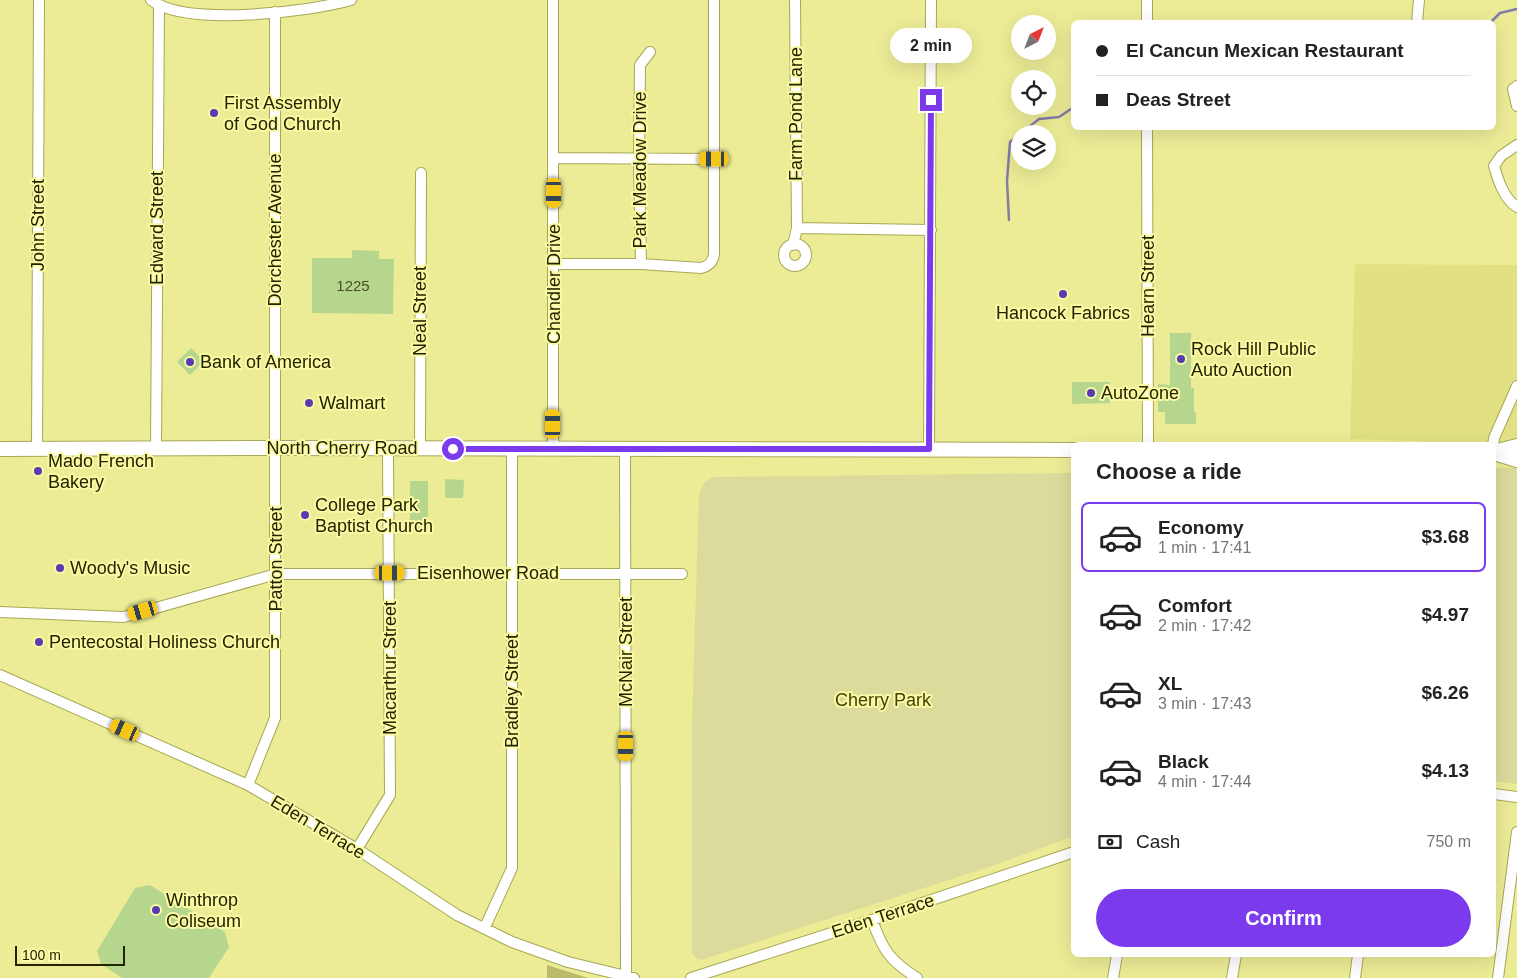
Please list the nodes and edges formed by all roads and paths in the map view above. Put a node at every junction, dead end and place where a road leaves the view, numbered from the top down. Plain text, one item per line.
1 (39, 0) edge
2 (351, 0) edge
3 (553, 0) edge
4 (714, 0) edge
5 (795, 0) edge
6 (931, 0) edge
7 (1147, 0) edge
8 (1419, 0) edge
9 (155, 3) edge
10 (275, 12) junction
11 (1147, 20) edge
12 (1417, 20) edge
13 (650, 52) dead end
14 (1517, 86) edge
15 (1517, 106) edge
16 (1148, 130) edge
17 (1517, 145) edge
18 (554, 158) junction
19 (639, 159) junction
20 (714, 159) junction
21 (421, 173) dead end
22 (1517, 207) edge
23 (797, 228) junction
24 (931, 230) junction
25 (793, 245) dead end
26 (554, 264) junction
27 (641, 264) junction
28 (1517, 386) edge
29 (1148, 442) edge
30 (1493, 442) edge
31 (1517, 446) edge
32 (276, 448) junction
33 (388, 448) junction
34 (0, 449) edge
35 (37, 449) junction
36 (156, 449) junction
37 (420, 449) junction
38 (512, 449) junction
39 (553, 449) junction
40 (625, 449) junction
41 (929, 449) junction
42 (1071, 450) edge
43 (1496, 452) edge
44 (1496, 454) edge
45 (1517, 460) edge
46 (390, 573) junction
47 (513, 573) junction
48 (276, 574) junction
49 (626, 574) junction
50 (682, 574) dead end
51 (0, 612) edge
52 (0, 675) edge
53 (248, 785) junction
54 (1496, 794) edge
55 (1517, 798) edge
56 (1517, 832) edge
57 (357, 848) junction
58 (1071, 853) edge
59 (872, 920) junction
60 (485, 927) junction
61 (1117, 957) edge
62 (1236, 957) edge
63 (1358, 957) edge
64 (719, 974) edge
65 (630, 977) edge
66 (691, 978) edge
67 (916, 978) edge
68 (1113, 978) edge
69 (1232, 978) edge
70 (1355, 978) edge
71 (1498, 978) edge

1 - 35 street, John Street
2 - 10 street
3 - 18 street, Chandler Drive
4 - 20 street
5 - 23 street, Farm Pond Lane
6 - 24 street
7 - 11 street
8 - 12 street
9 - 10 street
9 - 36 street, Edward Street
10 - 32 street, Dorchester Avenue
13 - 19 street, Park Meadow Drive
14 - 15 street
16 - 29 street, Hearn Street
17 - 22 street
18 - 19 street
18 - 26 street, Chandler Drive
19 - 20 street
19 - 27 street, Park Meadow Drive
20 - 27 street
21 - 37 street, Neal Street
23 - 24 street
23 - 25 street, Farm Pond Lane
24 - 41 street
26 - 27 street, Park Meadow Drive
26 - 39 street, Chandler Drive
28 - 30 street
31 - 43 main road
32 - 33 main road, North Cherry Road
32 - 36 main road, North Cherry Road
32 - 48 street, Patton Street
33 - 37 main road, North Cherry Road
33 - 46 street, Macarthur Street
34 - 35 main road, North Cherry Road
35 - 36 main road, North Cherry Road
37 - 38 main road, North Cherry Road
38 - 39 main road, North Cherry Road
38 - 47 street, Bradley Street
39 - 40 main road, North Cherry Road
40 - 41 main road, North Cherry Road
40 - 49 street, McNair Street
41 - 42 main road, North Cherry Road
44 - 45 main road
46 - 47 street, Eisenhower Road
46 - 48 street, Eisenhower Road
46 - 57 street, Macarthur Street
47 - 49 street, Eisenhower Road
47 - 60 street, Bradley Street
48 - 51 street, Eisenhower Road
48 - 53 street, Patton Street
49 - 50 street, Eisenhower Road
49 - 65 street, McNair Street
52 - 53 street, Eden Terrace
53 - 57 street, Eden Terrace
54 - 55 street
56 - 71 street
57 - 60 street, Eden Terrace
58 - 59 street, Eden Terrace
59 - 64 street, Eden Terrace
59 - 67 street
60 - 65 street, Eden Terrace
61 - 68 street
62 - 69 street
63 - 70 street
64 - 66 street, Eden Terrace

